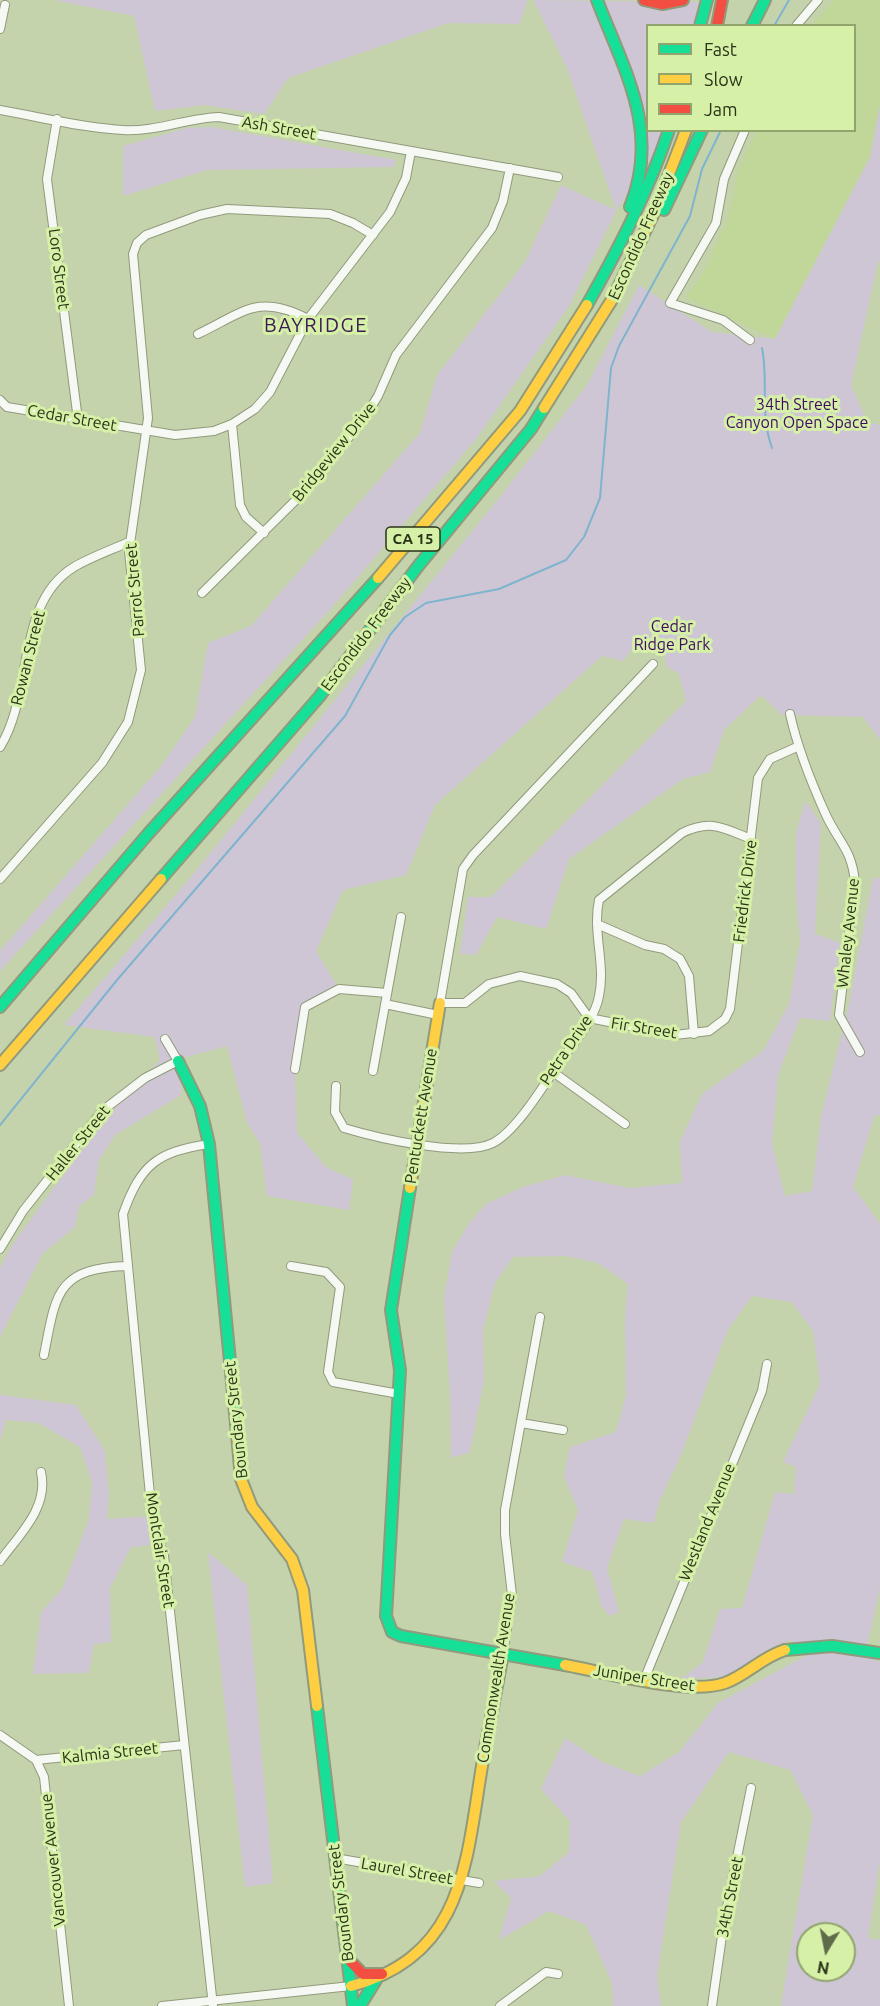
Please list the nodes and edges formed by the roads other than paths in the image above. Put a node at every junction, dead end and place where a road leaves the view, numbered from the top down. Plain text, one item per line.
1 (597, 0) edge
2 (644, 0) edge
3 (683, 0) edge
4 (707, 0) edge
5 (722, 0) edge
6 (765, 0) edge
7 (818, 0) edge
8 (5, 5) dead end
9 (701, 24) edge
10 (717, 24) edge
11 (753, 24) edge
12 (798, 24) edge
13 (0, 29) edge
14 (0, 110) edge
15 (57, 119) junction
16 (668, 132) edge
17 (685, 132) edge
18 (701, 132) edge
19 (744, 132) edge
20 (411, 150) junction
21 (510, 168) junction
22 (558, 177) dead end
23 (373, 235) junction
24 (596, 293) junction
25 (613, 298) junction
26 (308, 319) junction
27 (198, 334) dead end
28 (750, 340) dead end
29 (0, 400) edge
30 (78, 420) junction
31 (232, 424) junction
32 (147, 431) junction
33 (264, 533) junction
34 (129, 542) junction
35 (202, 592) dead end
36 (653, 664) dead end
37 (790, 714) dead end
38 (0, 747) edge
39 (797, 747) junction
40 (751, 839) junction
41 (0, 879) edge
42 (401, 917) dead end
43 (597, 924) junction
44 (387, 993) junction
45 (440, 1003) junction
46 (385, 1004) junction
47 (0, 1007) edge
48 (438, 1015) junction
49 (589, 1018) junction
50 (694, 1034) junction
51 (165, 1039) dead end
52 (860, 1052) dead end
53 (178, 1061) junction
54 (0, 1065) edge
55 (295, 1070) dead end
56 (373, 1071) dead end
57 (553, 1072) junction
58 (336, 1086) dead end
59 (625, 1124) dead end
60 (417, 1143) junction
61 (208, 1144) junction
62 (0, 1249) edge
63 (128, 1266) junction
64 (291, 1266) dead end
65 (540, 1317) dead end
66 (44, 1355) dead end
67 (767, 1364) dead end
68 (399, 1394) junction
69 (522, 1423) junction
70 (563, 1430) dead end
71 (41, 1472) dead end
72 (0, 1561) edge
73 (401, 1636) joint
74 (880, 1653) edge
75 (503, 1654) junction
76 (644, 1680) junction
77 (0, 1735) edge
78 (184, 1745) junction
79 (36, 1760) junction
80 (752, 1788) dead end
81 (335, 1858) junction
82 (460, 1880) junction
83 (479, 1883) dead end
84 (347, 1958) junction
85 (388, 1972) junction
86 (558, 1974) dead end
87 (376, 1980) junction
88 (351, 1986) junction
89 (213, 2003) edge
90 (69, 2006) edge
91 (162, 2006) edge
92 (353, 2006) edge
93 (360, 2006) edge
94 (500, 2006) edge
95 (712, 2006) edge

1 - 24 main road
2 - 3 main road
4 - 9 main road
5 - 10 main road
6 - 11 main road
7 - 12 street
8 - 13 street
14 - 15 street, Ash Street
15 - 20 street, Ash Street
15 - 30 street, Loro Street
16 - 24 main road, Escondido Freeway / CA 15
17 - 25 main road, Escondido Freeway / CA 15
18 - 25 main road
19 - 28 street
20 - 21 street, Ash Street
20 - 23 street, Cedar Street
21 - 22 street, Ash Street
21 - 33 street, Bridgeview Drive
23 - 26 street, Cedar Street
23 - 32 street, Parrot Street
24 - 47 main road, Escondido Freeway / CA 15
25 - 54 main road, Escondido Freeway / CA 15
26 - 27 street
26 - 31 street, Cedar Street
29 - 30 street, Cedar Street
30 - 32 street, Cedar Street
31 - 32 street, Cedar Street
31 - 33 street
32 - 34 street, Parrot Street
33 - 35 street, Bridgeview Drive
34 - 38 street, Rowan Street
34 - 41 street, Parrot Street
36 - 45 street, Pentuckett Avenue
37 - 39 street, Whaley Avenue
39 - 40 street, Friedrick Drive
39 - 52 street, Whaley Avenue
40 - 43 street, Petra Drive
40 - 50 street, Friedrick Drive
42 - 44 street
43 - 49 street, Petra Drive
43 - 50 street
44 - 46 street
44 - 55 street
45 - 48 main road, Pentuckett Avenue
45 - 49 street, Fir Street
46 - 48 street
46 - 56 street
48 - 60 main road, Pentuckett Avenue
49 - 50 street, Fir Street
49 - 57 street, Petra Drive
51 - 53 street, Boundary Street
53 - 61 main road, Boundary Street
53 - 62 street, Haller Street
57 - 59 street
57 - 60 street, Petra Drive
58 - 60 street, Petra Drive
60 - 68 main road, Pentuckett Avenue
61 - 63 street, Montclair Street
61 - 81 main road, Boundary Street
63 - 66 street
63 - 78 street, Montclair Street
64 - 68 street
65 - 69 street, Commonwealth Avenue
67 - 76 street, Westland Avenue
68 - 73 main road, Pentuckett Avenue
69 - 70 street
69 - 75 street, Commonwealth Avenue
71 - 72 street
73 - 75 main road, Juniper Street
74 - 76 main road, Juniper Street
75 - 76 main road, Juniper Street
75 - 82 main road, Commonwealth Avenue
77 - 79 street
78 - 79 street, Kalmia Street
78 - 89 street, Montclair Street
79 - 90 street, Vancouver Avenue
80 - 95 street, 34th Street
81 - 82 street, Laurel Street
81 - 84 main road, Boundary Street
82 - 83 street, Laurel Street
82 - 85 main road, Commonwealth Avenue
84 - 85 main road
84 - 88 main road, Boundary Street
85 - 87 main road, Commonwealth Avenue
86 - 94 street
87 - 88 main road, Commonwealth Avenue
87 - 93 main road
88 - 89 street
88 - 92 main road, Boundary Street
89 - 91 street

